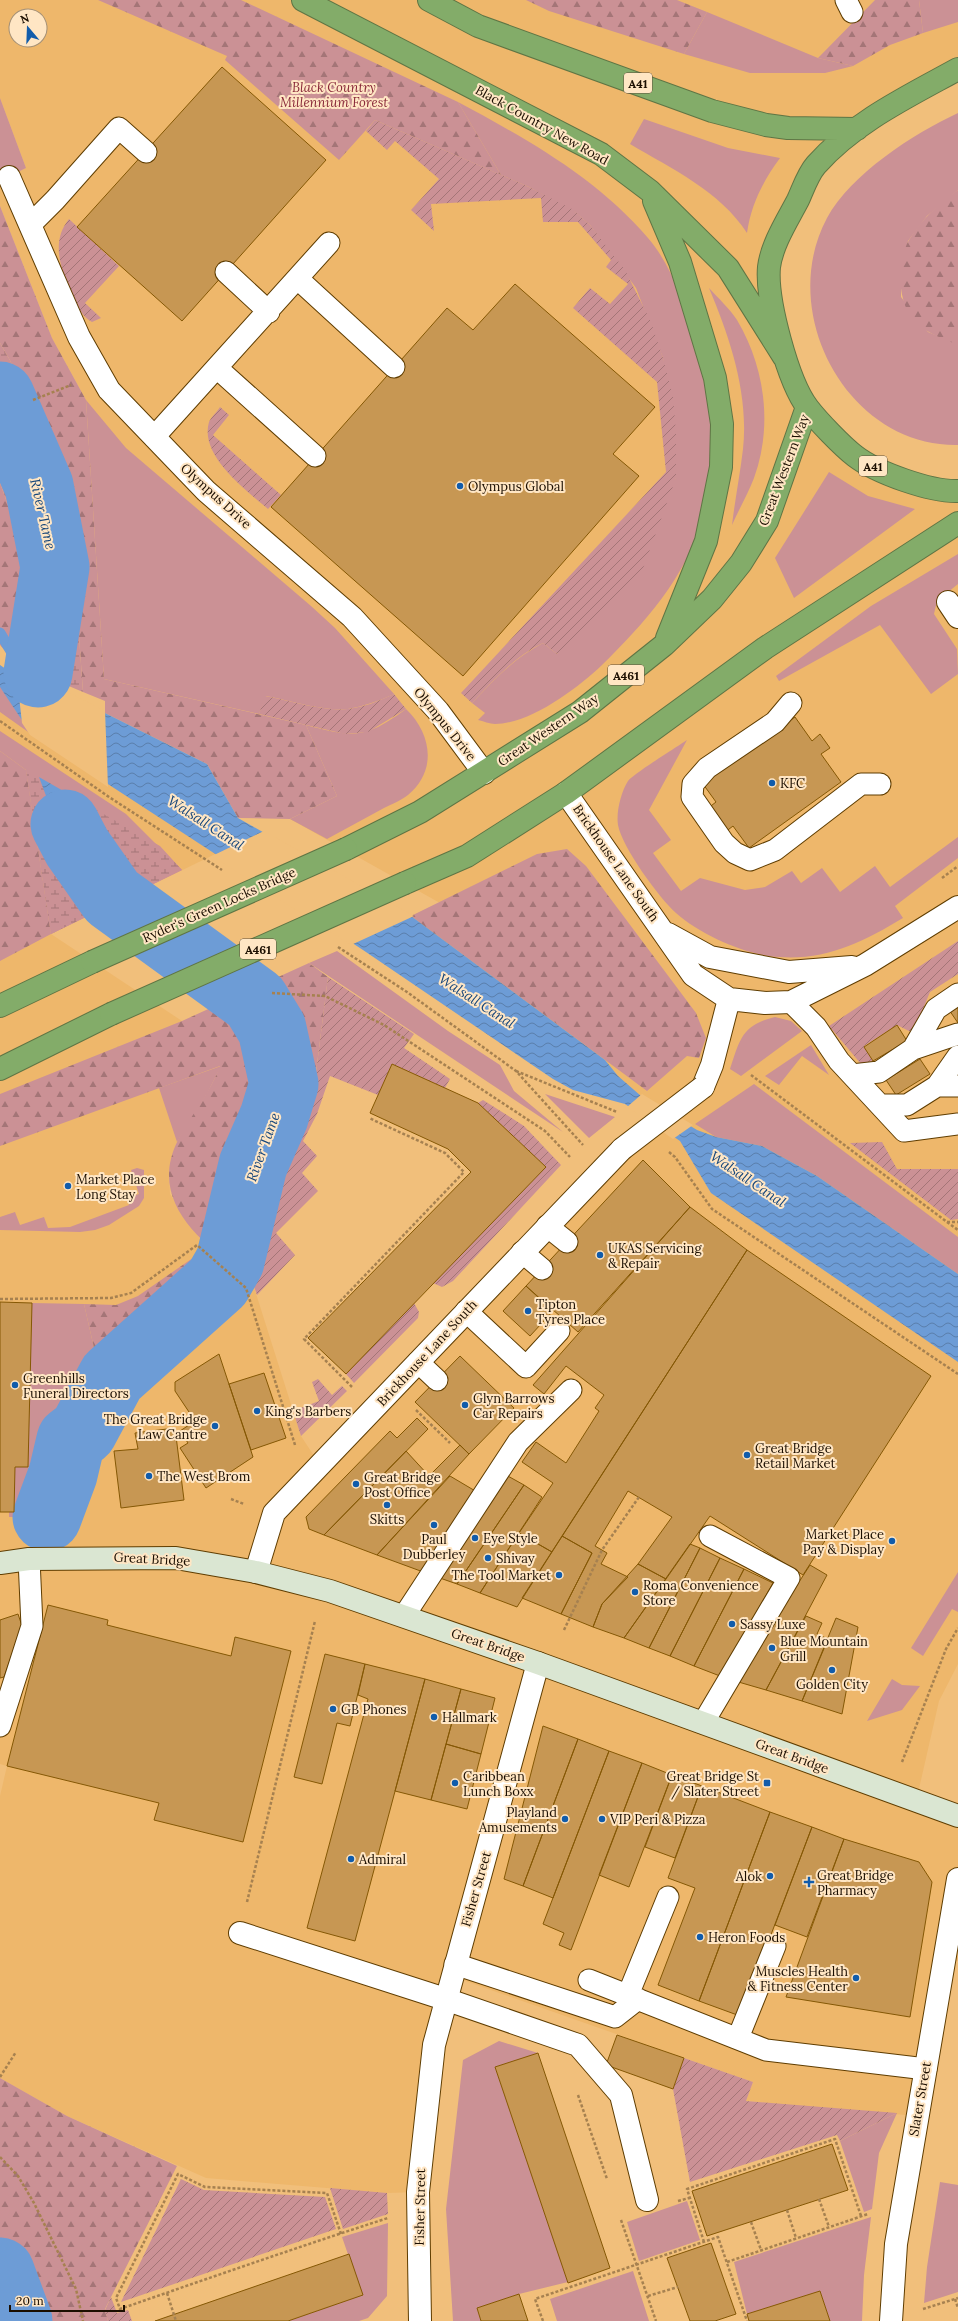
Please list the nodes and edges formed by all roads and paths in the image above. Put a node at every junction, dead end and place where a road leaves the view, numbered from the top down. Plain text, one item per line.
1 (303, 0) edge
2 (429, 0) edge
3 (958, 69) edge
4 (857, 129) junction
5 (146, 152) dead end
6 (10, 177) dead end
7 (650, 191) junction
8 (30, 225) junction
9 (329, 243) dead end
10 (226, 272) dead end
11 (298, 279) junction
12 (269, 312) junction
13 (784, 357) junction
14 (394, 367) dead end
15 (217, 368) junction
16 (75, 383) dead end
17 (33, 400) dead end
18 (807, 407) junction
19 (154, 437) junction
20 (315, 456) dead end
21 (958, 491) edge
22 (958, 523) edge
23 (664, 645) junction
24 (791, 703) dead end
25 (0, 721) edge
26 (484, 773) junction
27 (880, 784) dead end
28 (566, 793) junction
29 (108, 797) dead end
30 (346, 849) joint
31 (958, 907) edge
32 (665, 932) junction
33 (865, 965) junction
34 (272, 993) dead end
35 (958, 994) edge
36 (729, 1000) junction
37 (791, 1002) junction
38 (0, 1006) edge
39 (958, 1034) edge
40 (913, 1049) junction
41 (958, 1056) edge
42 (0, 1069) edge
43 (752, 1075) dead end
44 (852, 1075) junction
45 (958, 1079) edge
46 (937, 1086) junction
47 (958, 1086) edge
48 (880, 1105) junction
49 (621, 1114) dead end
50 (369, 1118) dead end
51 (958, 1124) edge
52 (663, 1147) dead end
53 (595, 1175) junction
54 (947, 1222) junction
55 (958, 1222) edge
56 (547, 1226) junction
57 (958, 1230) edge
58 (567, 1242) dead end
59 (522, 1252) junction
60 (542, 1269) dead end
61 (0, 1299) edge
62 (466, 1311) junction
63 (559, 1331) dead end
64 (418, 1362) junction
65 (958, 1374) edge
66 (436, 1380) dead end
67 (571, 1390) dead end
68 (357, 1391) dead end
69 (412, 1406) dead end
70 (450, 1443) dead end
71 (296, 1449) dead end
72 (639, 1498) dead end
73 (710, 1536) dead end
74 (29, 1559) junction
75 (0, 1563) edge
76 (256, 1572) junction
77 (404, 1616) junction
78 (316, 1621) dead end
79 (958, 1628) edge
80 (564, 1630) dead end
81 (538, 1663) junction
82 (703, 1723) junction
83 (0, 1726) edge
84 (891, 1793) junction
85 (958, 1816) edge
86 (958, 1879) edge
87 (668, 1897) dead end
88 (240, 1932) joint
89 (775, 1946) dead end
90 (952, 1953) edge
91 (455, 1964) junction
92 (589, 1980) dead end
93 (633, 1997) junction
94 (445, 1999) junction
95 (738, 2038) junction
96 (16, 2052) dead end
97 (926, 2069) junction
98 (0, 2077) edge
99 (577, 2092) dead end
100 (0, 2157) edge
101 (608, 2183) dead end
102 (819, 2199) dead end
103 (647, 2200) dead end
104 (787, 2210) dead end
105 (619, 2213) dead end
106 (872, 2213) dead end
107 (861, 2216) junction
108 (394, 2217) dead end
109 (751, 2222) dead end
110 (829, 2227) junction
111 (341, 2234) junction
112 (796, 2238) junction
113 (704, 2242) junction
114 (761, 2250) junction
115 (726, 2262) junction
116 (637, 2264) junction
117 (678, 2287) dead end
118 (167, 2293) junction
119 (648, 2296) junction
120 (956, 2298) edge
121 (958, 2308) edge
122 (917, 2311) dead end
123 (83, 2321) edge
124 (176, 2321) edge
125 (420, 2321) edge
126 (543, 2321) edge
127 (656, 2321) edge
128 (746, 2321) edge
129 (892, 2321) edge

1 - 7 highway, Black Country New Road / A41
2 - 4 highway, A41
3 - 4 highway, A41
4 - 13 highway, A41
5 - 8 lane
6 - 8 street, Olympus Drive
7 - 13 highway, Black Country New Road / A41
7 - 23 highway
8 - 19 street, Olympus Drive
9 - 11 lane
10 - 12 lane
11 - 12 lane
11 - 14 lane
12 - 15 lane
13 - 18 highway, A41
15 - 19 lane
15 - 20 lane
16 - 17 path
18 - 21 highway, A41
18 - 23 highway, Great Western Way / A461
19 - 26 street, Olympus Drive
22 - 28 highway, A461
23 - 26 highway, Great Western Way / A461
24 - 27 lane
25 - 29 path
26 - 30 highway, Great Western Way / A461
28 - 32 street, Brickhouse Lane South
28 - 42 highway, A461, bridge
30 - 38 highway, Ryder's Green Locks Bridge / A461, bridge
31 - 33 street, Brickhouse Lane South
32 - 33 street, Brickhouse Lane South
32 - 36 street, Brickhouse Lane South
33 - 37 street, Brickhouse Lane South
34 - 53 path
35 - 40 lane
36 - 37 street, Brickhouse Lane South
36 - 53 street, Brickhouse Lane South, bridge
37 - 44 lane
39 - 40 lane
40 - 44 lane
41 - 46 lane
43 - 54 path
44 - 48 lane
45 - 46 lane
46 - 47 lane
46 - 48 lane
48 - 51 lane
49 - 53 path
50 - 68 path
52 - 65 path
53 - 56 street, Brickhouse Lane South
54 - 55 path
54 - 57 path
56 - 58 lane
56 - 59 street, Brickhouse Lane South
59 - 60 lane
59 - 62 street, Brickhouse Lane South
61 - 71 path
62 - 63 lane
62 - 64 street, Brickhouse Lane South
64 - 66 lane
64 - 76 street, Brickhouse Lane South
67 - 77 lane
69 - 70 path
72 - 80 path
73 - 82 lane
74 - 75 main road, Great Bridge
74 - 76 main road, Great Bridge
74 - 83 lane
76 - 77 main road, Great Bridge
77 - 81 main road, Great Bridge
78 - 88 path
79 - 84 path
81 - 82 main road, Great Bridge
81 - 91 street, Fisher Street
82 - 84 main road, Great Bridge
84 - 85 main road, Great Bridge
86 - 90 street, Slater Street
87 - 93 lane
88 - 94 street
89 - 95 lane
90 - 97 street, Slater Street
91 - 93 lane
91 - 94 street, Fisher Street
92 - 93 lane
93 - 95 lane
94 - 103 street
94 - 125 street, Fisher Street
95 - 97 lane
96 - 98 path
97 - 129 street, Slater Street
99 - 101 path
100 - 123 path
102 - 110 path
104 - 112 path
105 - 116 path
106 - 107 path
107 - 110 path
107 - 113 path
108 - 111 path
109 - 114 path
110 - 112 path
111 - 118 path
111 - 118 path
112 - 114 path
113 - 115 path
113 - 116 path
114 - 115 path
115 - 128 path
116 - 119 path
116 - 126 path
117 - 119 path
118 - 124 path
119 - 127 path
120 - 121 path
120 - 122 path

